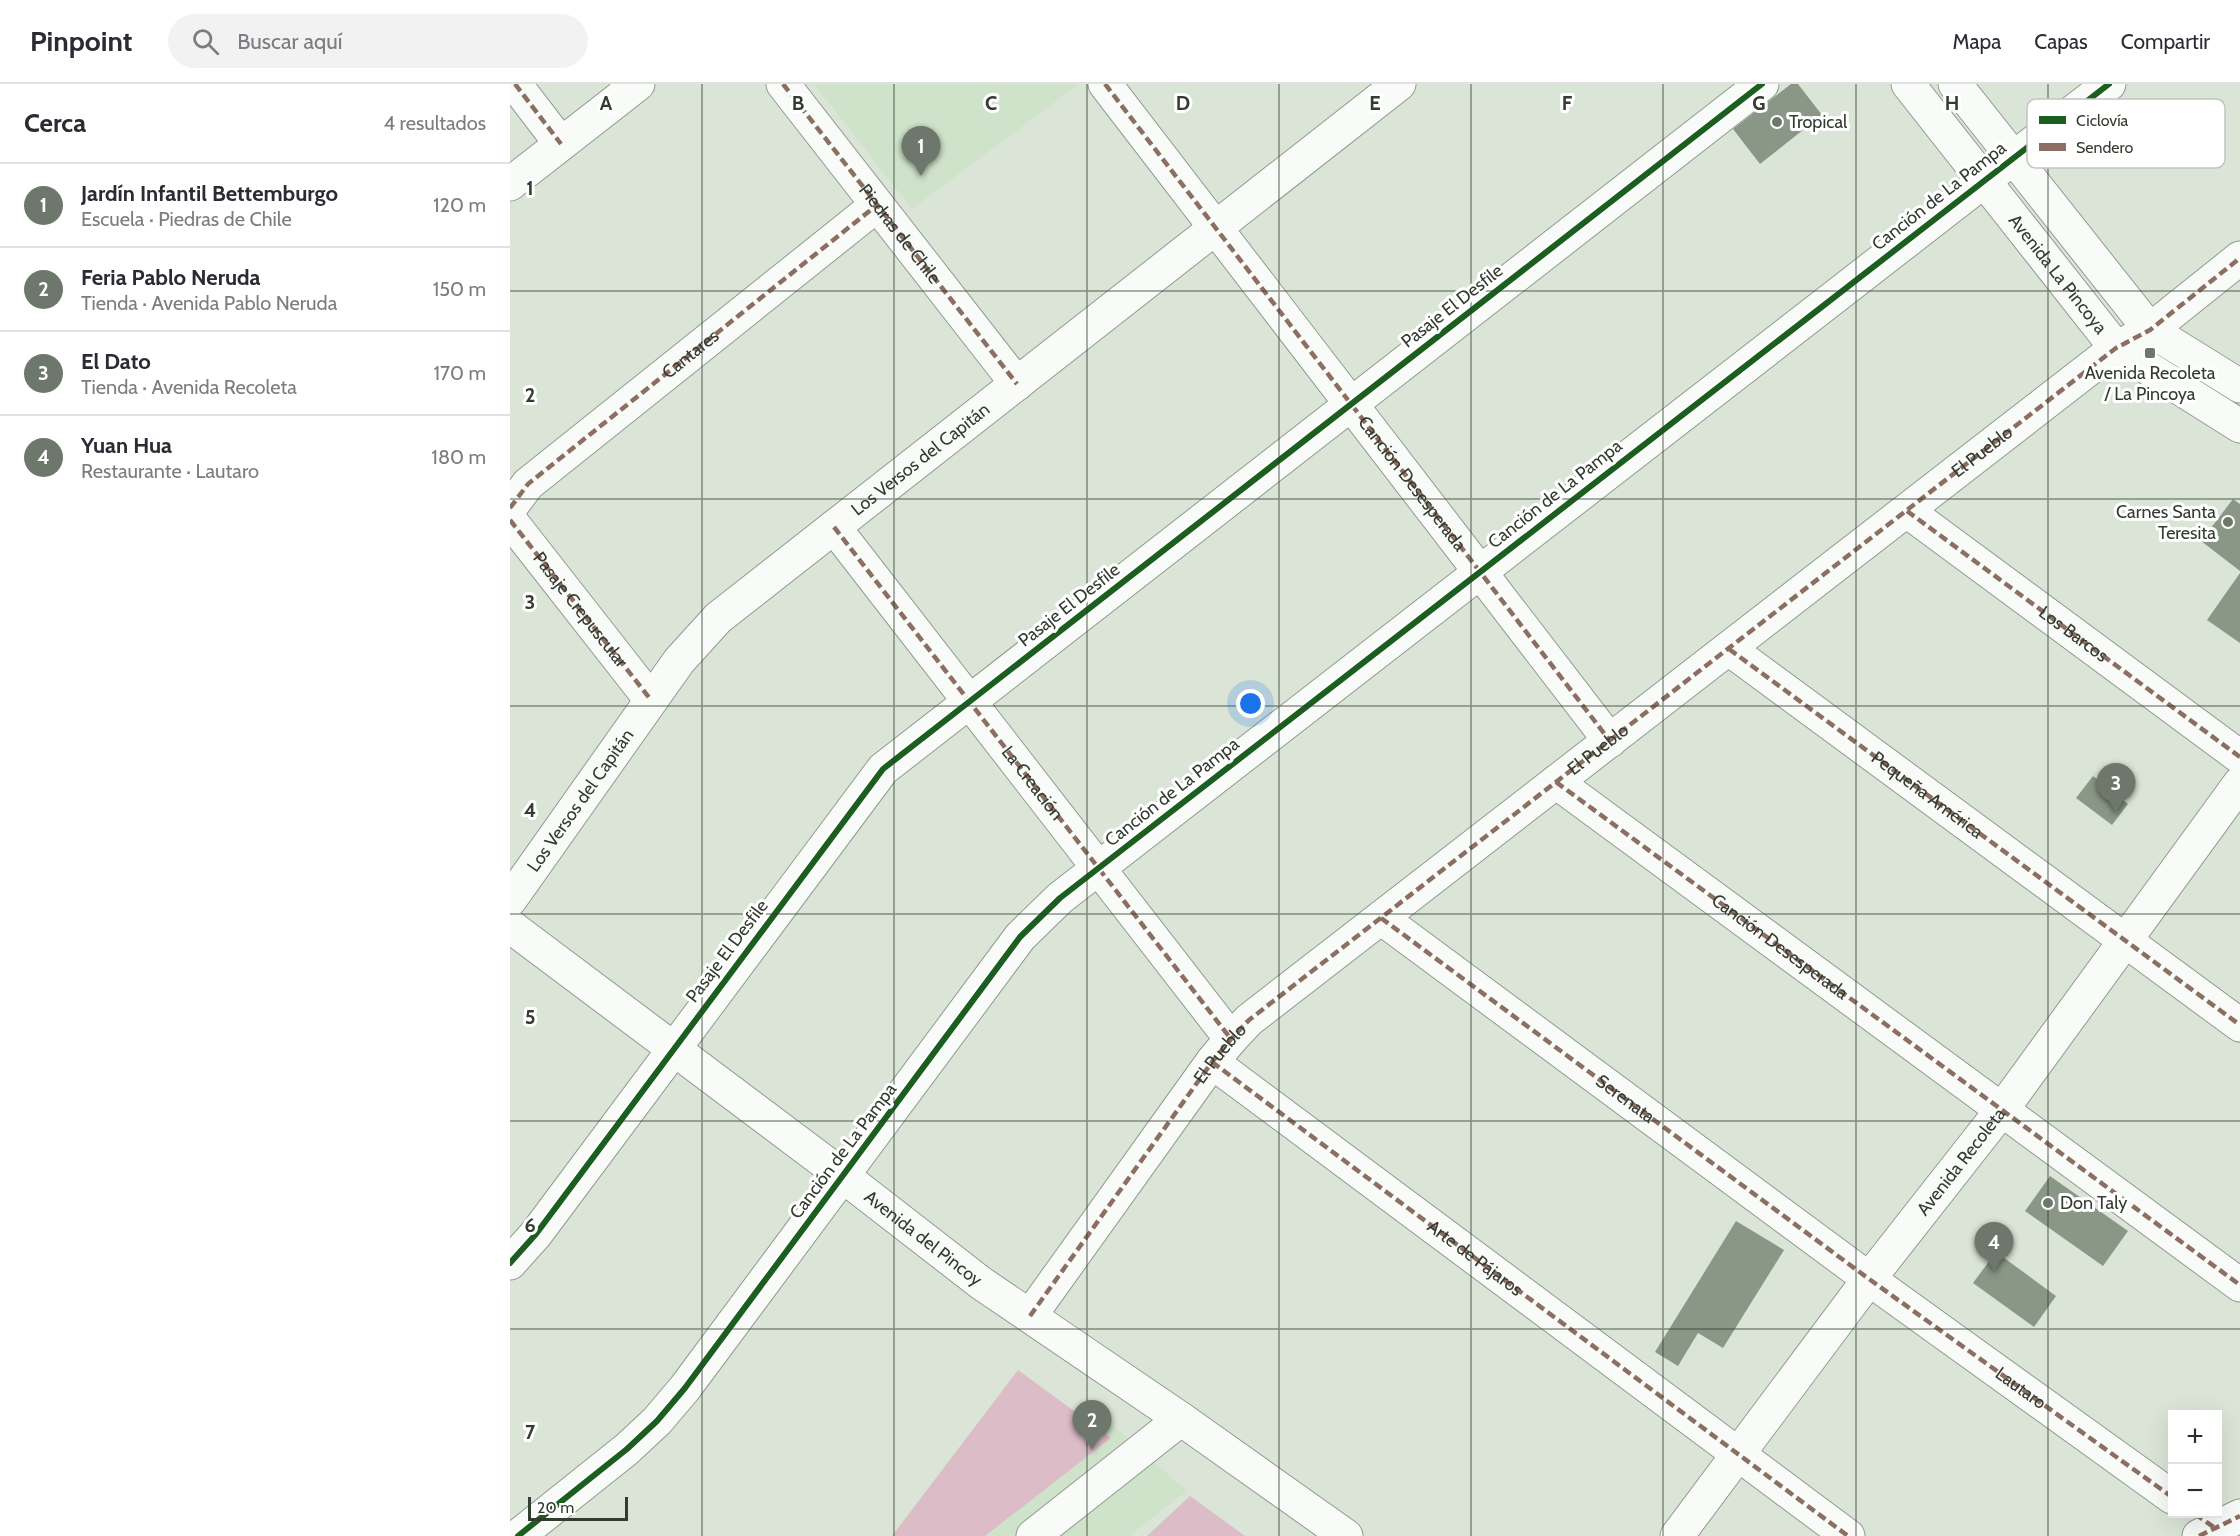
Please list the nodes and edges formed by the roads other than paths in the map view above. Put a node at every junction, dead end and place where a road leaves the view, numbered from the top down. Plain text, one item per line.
1 (515, 84) edge
2 (638, 84) edge
3 (783, 84) edge
4 (1105, 84) edge
5 (1399, 84) edge
6 (1762, 84) edge
7 (1908, 84) edge
8 (1955, 84) edge
9 (2109, 84) edge
10 (2090, 99) edge
11 (561, 144) junction
12 (2027, 147) edge
13 (2013, 158) junction
14 (1984, 180) junction
15 (510, 183) edge
16 (877, 205) junction
17 (1216, 228) junction
18 (2240, 258) edge
19 (2150, 330) junction
20 (2116, 348) junction
21 (1017, 384) junction
22 (2240, 386) edge
23 (1351, 404) junction
24 (2240, 426) edge
25 (510, 508) edge
26 (1907, 511) junction
27 (510, 520) edge
28 (834, 527) junction
29 (1480, 571) junction
30 (1729, 649) junction
31 (651, 700) junction
32 (969, 702) junction
33 (1610, 741) junction
34 (2240, 757) edge
35 (1556, 783) junction
36 (2240, 783) edge
37 (1098, 868) junction
38 (510, 900) edge
39 (1381, 918) junction
40 (510, 926) edge
41 (2126, 940) junction
42 (2240, 1025) edge
43 (673, 1049) junction
44 (1222, 1050) junction
45 (2001, 1111) junction
46 (843, 1176) junction
47 (510, 1263) edge
48 (1869, 1279) junction
49 (2238, 1281) edge
50 (1030, 1316) junction
51 (1181, 1419) junction
52 (1740, 1453) junction
53 (2168, 1494) edge
54 (518, 1536) edge
55 (1033, 1536) edge
56 (1346, 1536) edge
57 (1677, 1536) edge
58 (1848, 1536) edge

1 - 11 street
2 - 11 street
3 - 16 street, Piedras de Chile
4 - 17 street, Canción Desesperada
5 - 17 street, Los Versos del Capitán
6 - 23 street, Pasaje El Desfile
7 - 14 street, Avenida La Pincoya
8 - 13 street, Avenida La Pincoya
9 - 10 street, Canción de La Pampa
11 - 15 street
12 - 13 street, Canción de La Pampa
13 - 14 street, Canción de La Pampa
13 - 19 street, Avenida La Pincoya
14 - 20 street, Avenida La Pincoya
14 - 29 street, Canción de La Pampa
16 - 21 street, Piedras de Chile
16 - 25 street, Cantares
17 - 21 street, Los Versos del Capitán
17 - 23 street, Canción Desesperada
18 - 19 street, El Pueblo
19 - 20 street, El Pueblo
19 - 22 street, Avenida La Pincoya
20 - 24 street, Avenida La Pincoya
20 - 26 street, El Pueblo
21 - 28 street, Los Versos del Capitán
23 - 29 street, Canción Desesperada
23 - 32 street, Pasaje El Desfile
26 - 30 street, El Pueblo
26 - 34 street, Los Barcos
27 - 31 street, Pasaje Crepuscular
28 - 31 street, Los Versos del Capitán
28 - 32 street, La Creación
29 - 33 street, Canción Desesperada
29 - 37 street, Canción de La Pampa
30 - 33 street, El Pueblo
30 - 41 street, Pequeña América
31 - 38 street, Los Versos del Capitán
32 - 37 street, La Creación
32 - 43 street, Pasaje El Desfile
33 - 35 street, El Pueblo
35 - 39 street, El Pueblo
35 - 45 street, Canción Desesperada
36 - 41 street, Avenida Recoleta
37 - 44 street, La Creación
37 - 46 street, Canción de La Pampa
39 - 44 street, El Pueblo
39 - 48 street, Serenata
40 - 43 street, Avenida del Pincoy
41 - 42 street, Pequeña América
41 - 45 street, Avenida Recoleta
43 - 46 street, Avenida del Pincoy
43 - 47 street, Pasaje El Desfile
44 - 50 street, El Pueblo
44 - 52 street, Arte de Pájaros
45 - 48 street, Avenida Recoleta
45 - 49 street, Canción Desesperada
46 - 50 street, Avenida del Pincoy
46 - 54 street, Canción de La Pampa
48 - 52 street, Avenida Recoleta
48 - 53 street, Lautaro
50 - 51 street, Avenida del Pincoy
51 - 55 street
51 - 56 street, Avenida del Pincoy
52 - 57 street, Avenida Recoleta
52 - 58 street, Arte de Pájaros

